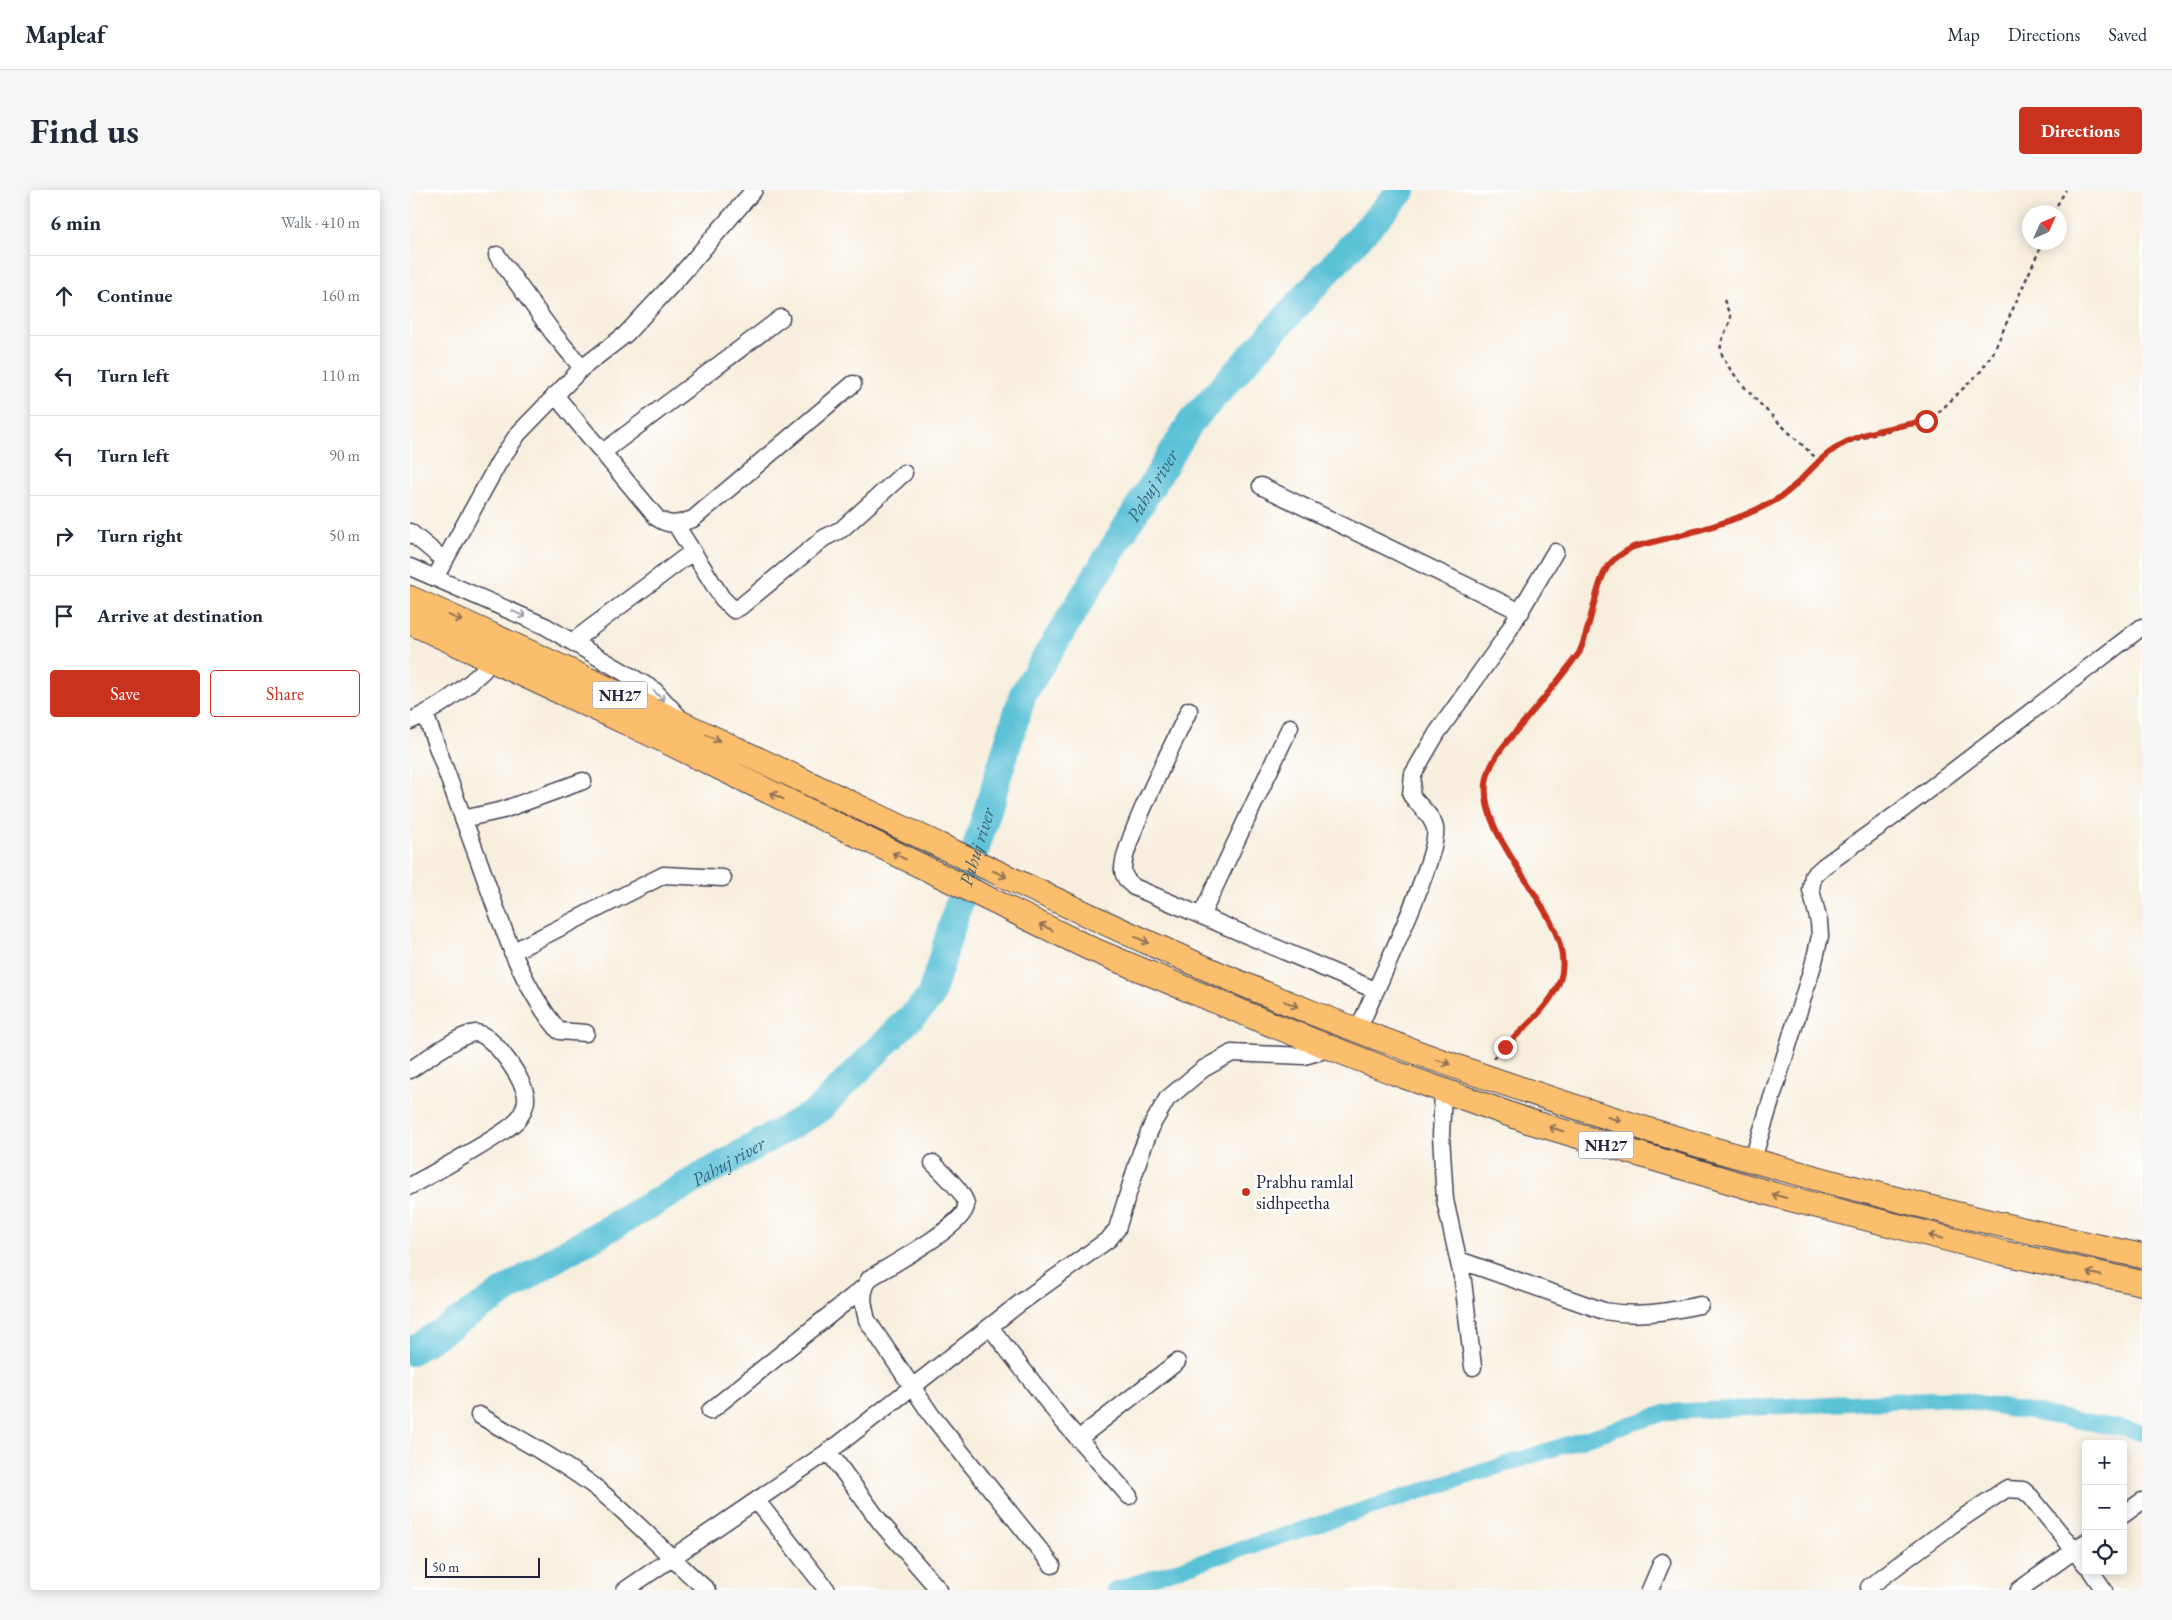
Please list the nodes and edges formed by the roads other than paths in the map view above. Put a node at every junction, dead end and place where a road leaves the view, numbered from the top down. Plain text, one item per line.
1 (754, 190) edge
2 (497, 255) dead end
3 (781, 318) dead end
4 (582, 368) junction
5 (852, 384) dead end
6 (555, 395) junction
7 (603, 452) junction
8 (904, 473) dead end
9 (1261, 486) dead end
10 (676, 525) junction
11 (410, 532) edge
12 (692, 552) junction
13 (1555, 552) dead end
14 (444, 561) junction
15 (410, 567) edge
16 (435, 578) junction
17 (410, 598) edge
18 (1521, 612) junction
19 (410, 622) edge
20 (2142, 627) edge
21 (410, 635) edge
22 (572, 642) junction
23 (484, 670) junction
24 (621, 708) junction
25 (1190, 710) dead end
26 (417, 718) edge
27 (688, 726) junction
28 (1290, 727) dead end
29 (655, 736) junction
30 (583, 781) dead end
31 (463, 819) junction
32 (723, 878) dead end
33 (1201, 916) junction
34 (512, 952) junction
35 (1375, 990) junction
36 (1358, 1030) junction
37 (586, 1033) dead end
38 (1332, 1048) junction
39 (410, 1070) edge
40 (1444, 1091) junction
41 (933, 1162) dead end
42 (1752, 1162) junction
43 (410, 1186) edge
44 (2142, 1256) edge
45 (1459, 1260) junction
46 (2142, 1283) edge
47 (863, 1288) junction
48 (1700, 1305) dead end
49 (990, 1327) junction
50 (1177, 1362) dead end
51 (1473, 1367) dead end
52 (912, 1388) junction
53 (710, 1411) dead end
54 (479, 1415) dead end
55 (1078, 1439) junction
56 (828, 1451) junction
57 (1129, 1496) dead end
58 (757, 1501) junction
59 (2142, 1501) edge
60 (2127, 1511) edge
61 (2080, 1546) edge
62 (671, 1559) junction
63 (1662, 1562) dead end
64 (1052, 1565) dead end
65 (2093, 1575) edge
66 (1869, 1587) dead end
67 (625, 1590) edge
68 (708, 1590) edge
69 (827, 1590) edge
70 (938, 1590) edge
71 (1650, 1590) edge
72 (2019, 1590) edge
73 (2104, 1590) edge

1 - 4 street
2 - 4 street
3 - 7 street
4 - 6 street
5 - 10 street
6 - 7 street
6 - 14 street
7 - 10 street
8 - 12 street
9 - 18 street
10 - 12 street
11 - 14 street
12 - 22 street
13 - 18 street
14 - 16 street
15 - 16 street
16 -> 22 street
17 -> 24 highway, NH27
18 - 35 street
19 - 24 highway, NH27
20 - 42 street
21 - 23 street
22 -> 27 street
23 - 26 street
23 - 29 street
24 - 27 highway, NH27
24 - 29 highway, NH27
25 - 33 street
26 - 31 street
27 -> 36 highway, NH27
28 - 33 street
38 -> 29 highway, NH27
30 - 31 street
31 - 34 street
32 - 34 street
33 - 35 street
34 - 37 street
35 - 36 street
36 -> 42 highway, NH27
38 - 40 highway, NH27
38 - 49 street
39 - 43 street
40 - 45 street
46 -> 40 highway, NH27
41 - 47 street
42 - 44 highway, NH27
45 - 48 street
45 - 51 street
47 - 52 street
47 - 53 street
49 - 52 street
49 - 55 street
50 - 55 street
52 - 56 street
52 - 64 street
54 - 62 street
55 - 57 street
56 - 58 street
56 - 70 street
58 - 62 street
58 - 69 street
59 - 60 street
61 - 66 street
61 - 72 street
62 - 67 street
62 - 68 street
63 - 71 street
65 - 73 street

